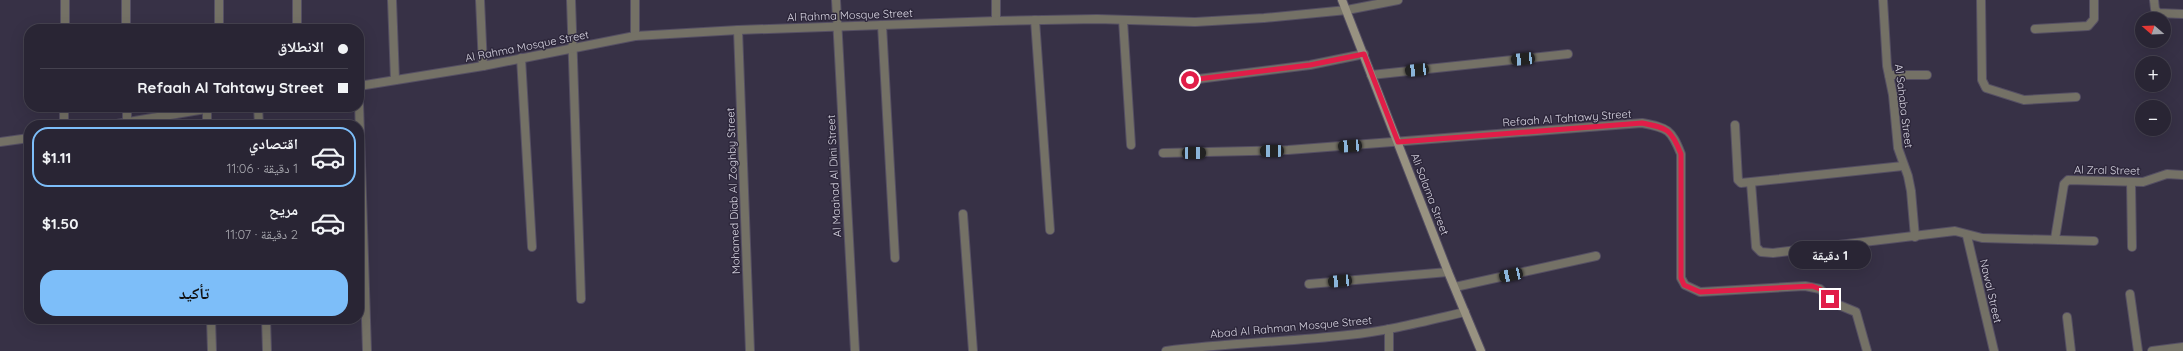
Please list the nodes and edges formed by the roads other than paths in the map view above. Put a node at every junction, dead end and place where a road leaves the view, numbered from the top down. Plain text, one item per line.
1 (65, 0) edge
2 (126, 0) edge
3 (219, 0) edge
4 (296, 0) edge
5 (392, 0) edge
6 (480, 0) edge
7 (571, 0) edge
8 (635, 0) edge
9 (836, 0) edge
10 (996, 0) edge
11 (1342, 0) edge
12 (1398, 0) edge
13 (1883, 0) edge
14 (1981, 0) edge
15 (2094, 0) edge
16 (2154, 0) edge
17 (1347, 10) junction
18 (2183, 14) edge
19 (1035, 20) junction
20 (1124, 20) junction
21 (996, 21) junction
22 (65, 24) edge
23 (126, 24) edge
24 (219, 24) edge
25 (297, 24) edge
26 (882, 25) junction
27 (837, 26) junction
28 (2035, 29) dead end
29 (738, 30) junction
30 (636, 36) junction
31 (573, 48) junction
32 (1364, 54) junction
33 (1568, 54) dead end
34 (521, 58) junction
35 (483, 66) junction
36 (1371, 75) junction
37 (1889, 75) junction
38 (1927, 75) dead end
39 (395, 80) junction
40 (1190, 80) dead end
41 (364, 85) edge
42 (2076, 97) dead end
43 (189, 112) edge
44 (139, 120) edge
45 (1736, 125) dead end
46 (24, 139) edge
47 (0, 142) edge
48 (1398, 142) junction
49 (1131, 145) dead end
50 (1163, 153) dead end
51 (1903, 166) junction
52 (2183, 175) edge
53 (2131, 182) junction
54 (1751, 183) junction
55 (964, 214) dead end
56 (1050, 230) dead end
57 (1967, 236) junction
58 (1915, 237) junction
59 (2055, 239) junction
60 (2094, 241) dead end
61 (532, 247) dead end
62 (2132, 247) dead end
63 (1596, 256) dead end
64 (364, 258) edge
65 (896, 258) dead end
66 (1448, 272) junction
67 (1309, 284) dead end
68 (1455, 287) junction
69 (2130, 294) dead end
70 (581, 299) dead end
71 (1465, 312) junction
72 (2067, 317) dead end
73 (211, 324) edge
74 (266, 324) edge
75 (1388, 328) junction
76 (1239, 347) edge
77 (2183, 347) edge
78 (212, 351) edge
79 (267, 351) edge
80 (367, 351) edge
81 (750, 351) edge
82 (855, 351) edge
83 (973, 351) edge
84 (1166, 351) edge
85 (1390, 351) edge
86 (1481, 351) edge
87 (1867, 351) edge
88 (1994, 351) edge
89 (2071, 351) edge
90 (2138, 351) edge
91 (2152, 351) edge

1 - 22 street
2 - 23 street
3 - 24 street
4 - 25 street
5 - 39 street
6 - 35 street
7 - 31 street
8 - 30 street
9 - 27 street, Al Maahad Al Dini Street
10 - 21 street
11 - 17 street, Ali Salama Street
12 - 17 street, Al Rahma Mosque Street
13 - 37 street, Al Sahaba Street
14 - 42 street
15 - 28 street
16 - 18 street
17 - 20 street, Al Rahma Mosque Street
17 - 32 street, Ali Salama Street
19 - 20 street, Al Rahma Mosque Street
19 - 21 street, Al Rahma Mosque Street
19 - 56 street
20 - 49 street
21 - 26 street, Al Rahma Mosque Street
26 - 27 street, Al Rahma Mosque Street
26 - 65 street
27 - 29 street, Al Rahma Mosque Street
27 - 82 street, Al Maahad Al Dini Street
29 - 30 street, Al Rahma Mosque Street
29 - 81 street, Mohamed Diab Al Zoghby Street
30 - 31 street, Al Rahma Mosque Street
31 - 34 street, Al Rahma Mosque Street
31 - 70 street
32 - 36 street, Ali Salama Street
32 - 40 street
33 - 36 street
34 - 35 street, Al Rahma Mosque Street
34 - 61 street
35 - 39 street, Al Rahma Mosque Street
36 - 48 street, Ali Salama Street
37 - 38 street
37 - 51 street, Al Sahaba Street
39 - 41 street, Al Rahma Mosque Street
43 - 44 street
45 - 54 street
46 - 47 street
48 - 50 street
48 - 66 street, Ali Salama Street
48 - 87 street, Refaah Al Tahtawy Street
51 - 54 street
51 - 58 street, Al Sahaba Street
52 - 53 street, Al Zral Street
53 - 59 street, Al Zral Street
53 - 62 street
54 - 58 street
55 - 83 street
57 - 58 street
57 - 59 street
57 - 88 street, Nawal Street
59 - 60 street
63 - 68 street
64 - 80 street
66 - 67 street
66 - 68 street, Ali Salama Street
68 - 71 street, Ali Salama Street
69 - 90 street
71 - 75 street, Abad Al Rahman Mosque Street
71 - 86 street, Ali Salama Street
72 - 89 street
73 - 78 street
74 - 79 street
75 - 76 street, Abad Al Rahman Mosque Street
75 - 85 street
76 - 84 street, Abad Al Rahman Mosque Street
77 - 91 street

